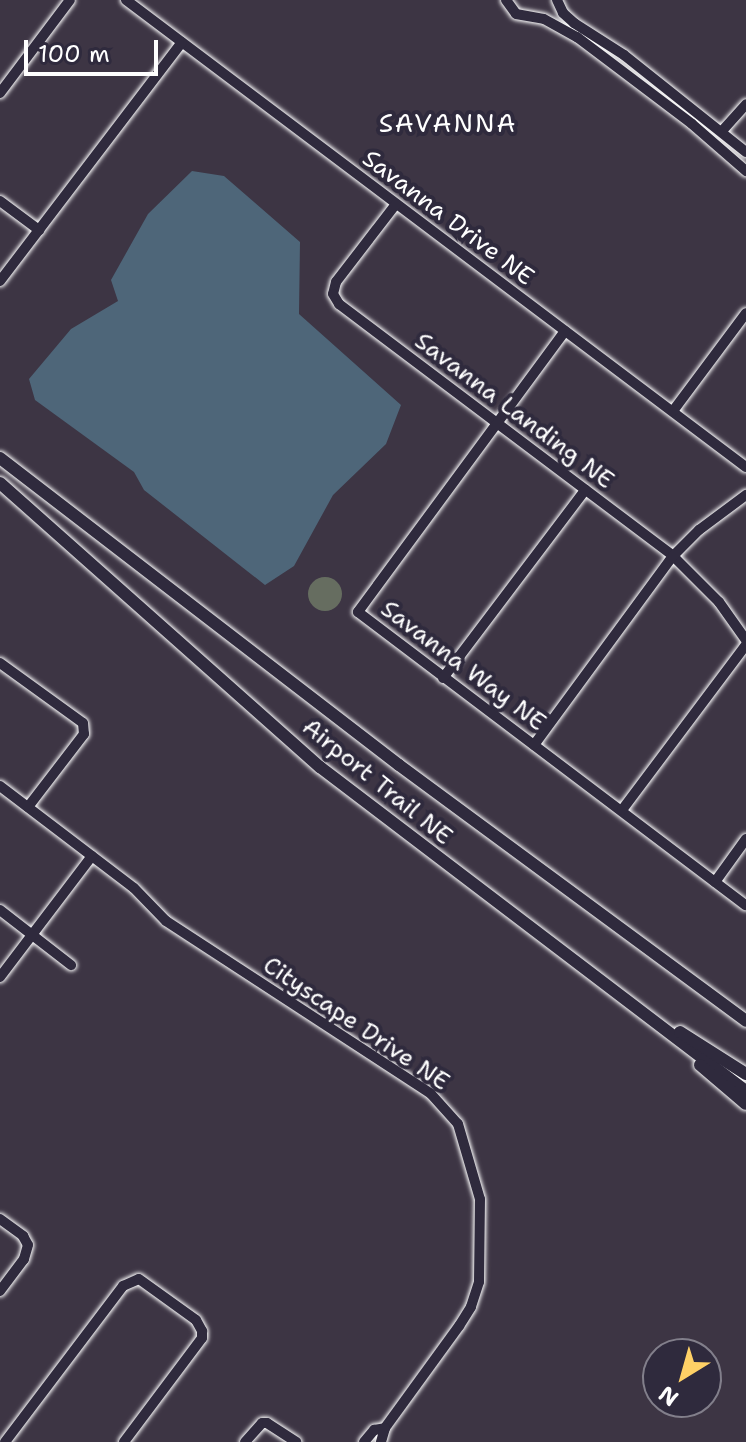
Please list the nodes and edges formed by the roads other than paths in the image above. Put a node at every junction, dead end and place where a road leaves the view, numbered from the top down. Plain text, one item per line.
1 (70, 0) edge
2 (126, 0) edge
3 (506, 0) edge
4 (556, 0) edge
5 (533, 19) junction
6 (182, 42) junction
7 (0, 93) edge
8 (746, 104) edge
9 (722, 131) junction
10 (746, 152) edge
11 (746, 171) edge
12 (0, 201) edge
13 (396, 204) junction
14 (39, 230) junction
15 (0, 281) edge
16 (746, 313) edge
17 (565, 331) junction
18 (673, 411) junction
19 (497, 423) junction
20 (0, 458) edge
21 (746, 467) edge
22 (0, 483) edge
23 (585, 490) junction
24 (746, 495) edge
25 (673, 556) junction
26 (746, 642) edge
27 (0, 663) edge
28 (443, 678) junction
29 (534, 745) junction
30 (0, 786) edge
31 (28, 807) junction
32 (622, 810) junction
33 (746, 839) edge
34 (92, 856) junction
35 (715, 882) junction
36 (746, 905) edge
37 (0, 910) edge
38 (32, 935) junction
39 (71, 965) dead end
40 (0, 977) edge
41 (606, 985) junction
42 (746, 1021) edge
43 (746, 1074) edge
44 (746, 1091) edge
45 (746, 1104) edge
46 (0, 1219) edge
47 (0, 1291) edge
48 (385, 1428) junction
49 (5, 1442) edge
50 (124, 1442) edge
51 (245, 1442) edge
52 (296, 1442) edge
53 (364, 1442) edge
54 (381, 1442) edge

1 - 7 street
2 - 6 street, Savanna Drive NE
3 - 5 street
4 - 5 street
4 - 9 street
5 - 11 street
6 - 13 street, Savanna Drive NE
6 - 14 street
8 - 9 street
9 - 10 street
12 - 14 street
13 - 17 street, Savanna Drive NE
13 - 19 street, Savanna Landing NE
14 - 15 street
16 - 18 street
17 - 18 street, Savanna Drive NE
17 - 19 street, Savanna Way NE
18 - 21 street, Savanna Drive NE
19 - 23 street, Savanna Landing NE
19 - 28 street, Savanna Way NE
20 - 42 main road, Airport Trail NE
22 - 41 main road, Airport Trail NE
23 - 25 street, Savanna Landing NE
23 - 28 street
24 - 25 street
25 - 26 street, Savanna Landing NE
25 - 29 street
26 - 32 street
27 - 31 street
28 - 29 street, Savanna Way NE
29 - 32 street, Savanna Way NE
30 - 31 street, Cityscape Drive NE
31 - 34 street, Cityscape Drive NE
32 - 35 street, Savanna Way NE
33 - 35 street
34 - 38 street
34 - 48 street, Cityscape Drive NE
35 - 36 street, Savanna Way NE
37 - 38 street
38 - 39 street
38 - 40 street
41 - 43 main road
41 - 44 main road, Airport Trail NE
41 - 45 main road
46 - 47 street
48 - 53 street, Cityscape Drive NE
48 - 54 street, Cityscape Drive NE
49 - 50 street
51 - 52 street

